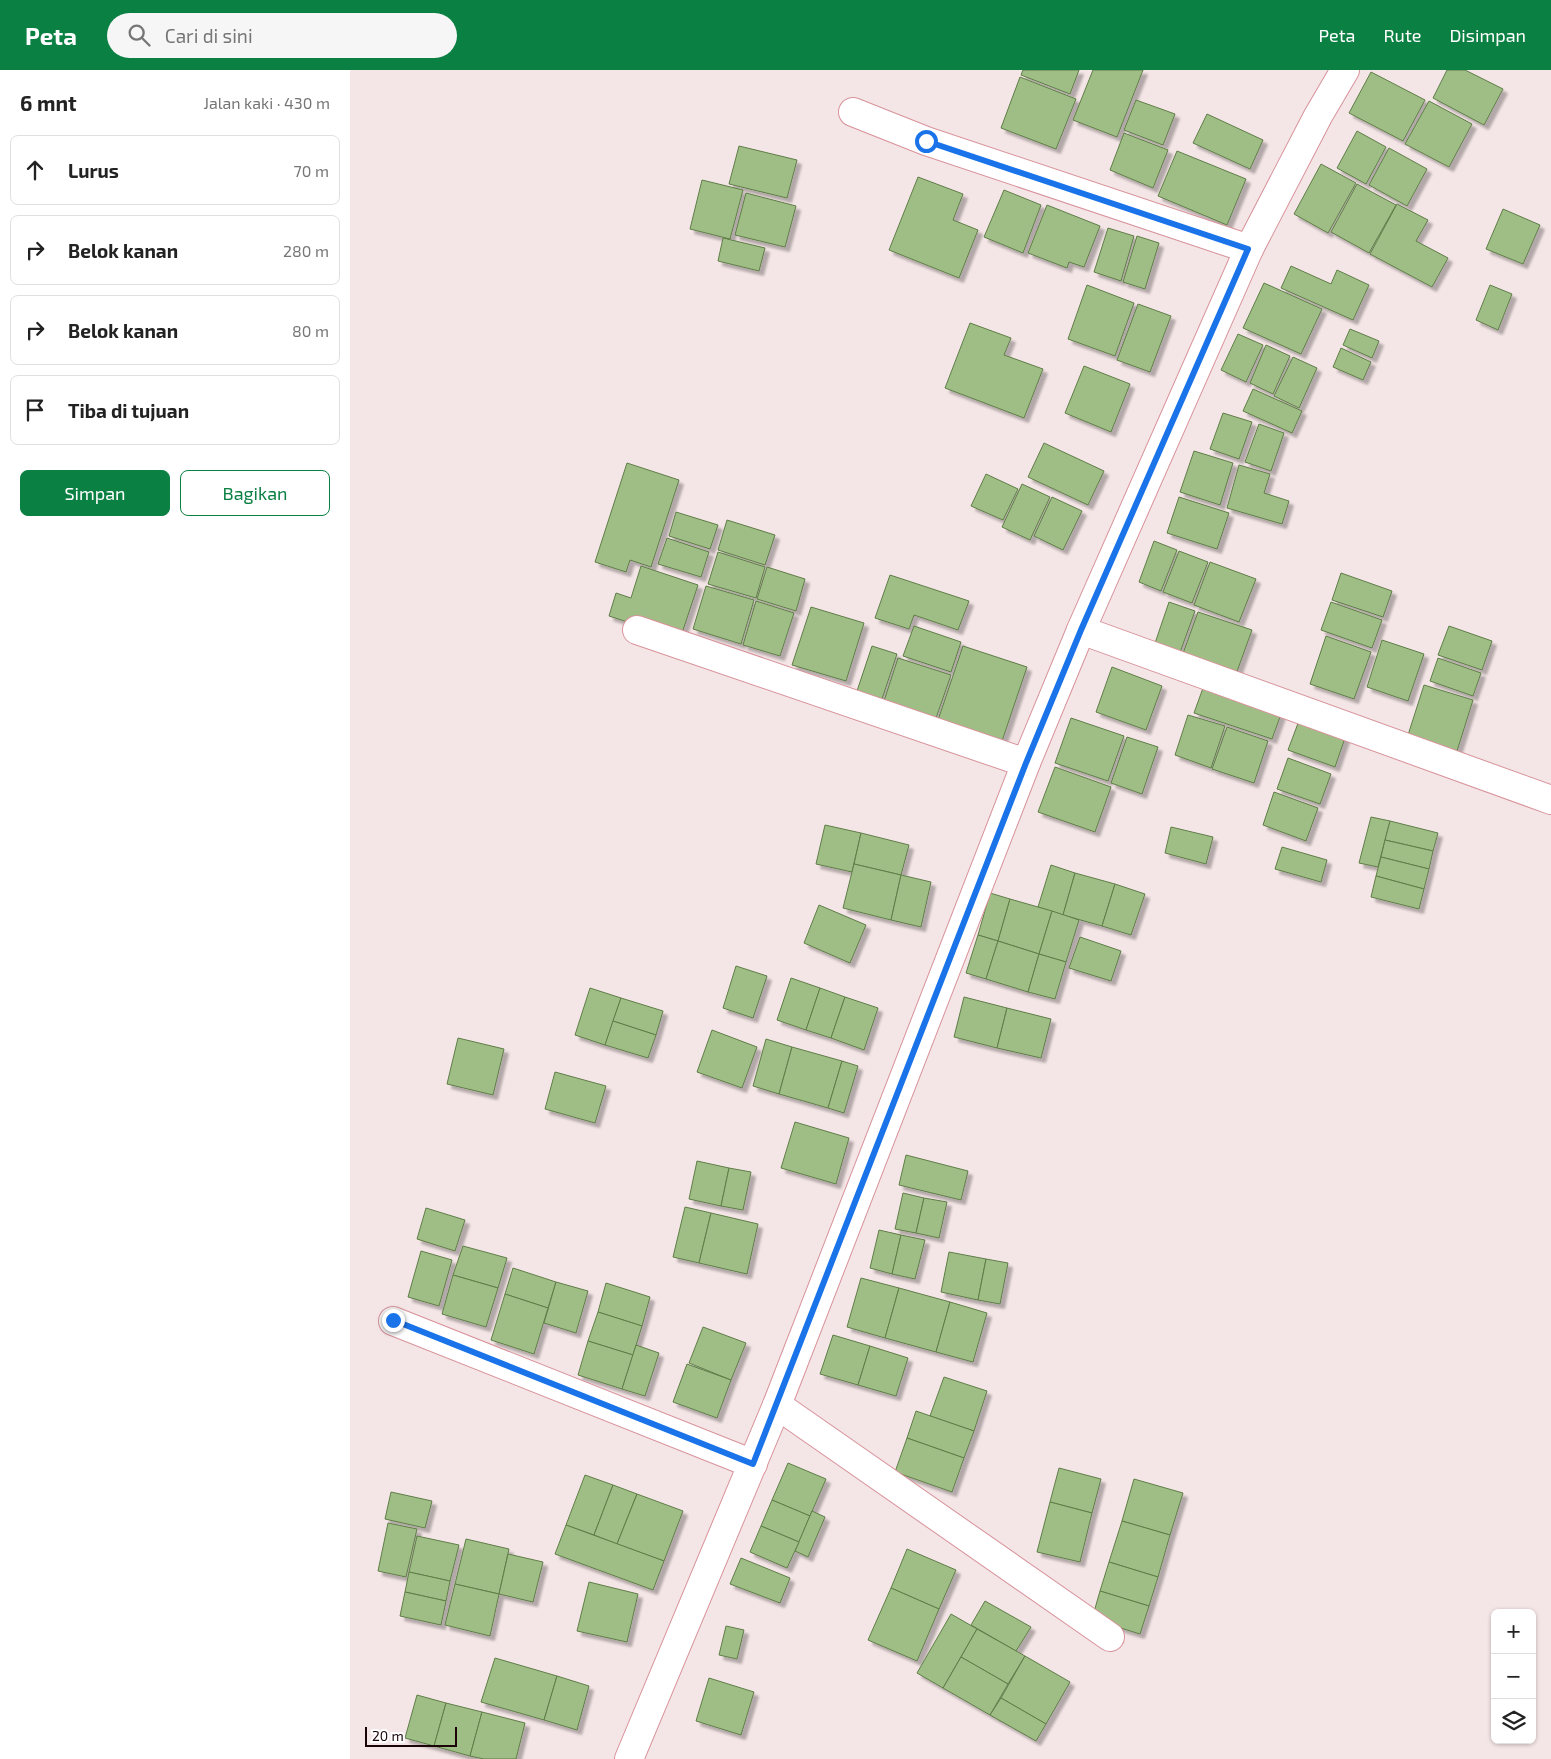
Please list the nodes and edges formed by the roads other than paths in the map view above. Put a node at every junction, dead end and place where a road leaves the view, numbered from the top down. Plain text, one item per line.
1 (1345, 70) edge
2 (852, 112) dead end
3 (1248, 249) junction
4 (637, 630) dead end
5 (1081, 630) junction
6 (1026, 763) junction
7 (1551, 800) edge
8 (393, 1320) dead end
9 (777, 1405) junction
10 (753, 1464) junction
11 (1110, 1637) dead end
12 (629, 1759) edge

1 - 3 street
2 - 3 street
3 - 5 street
4 - 6 street
5 - 6 street
5 - 7 street
6 - 9 street
8 - 10 street
9 - 10 street
9 - 11 street
10 - 12 street

